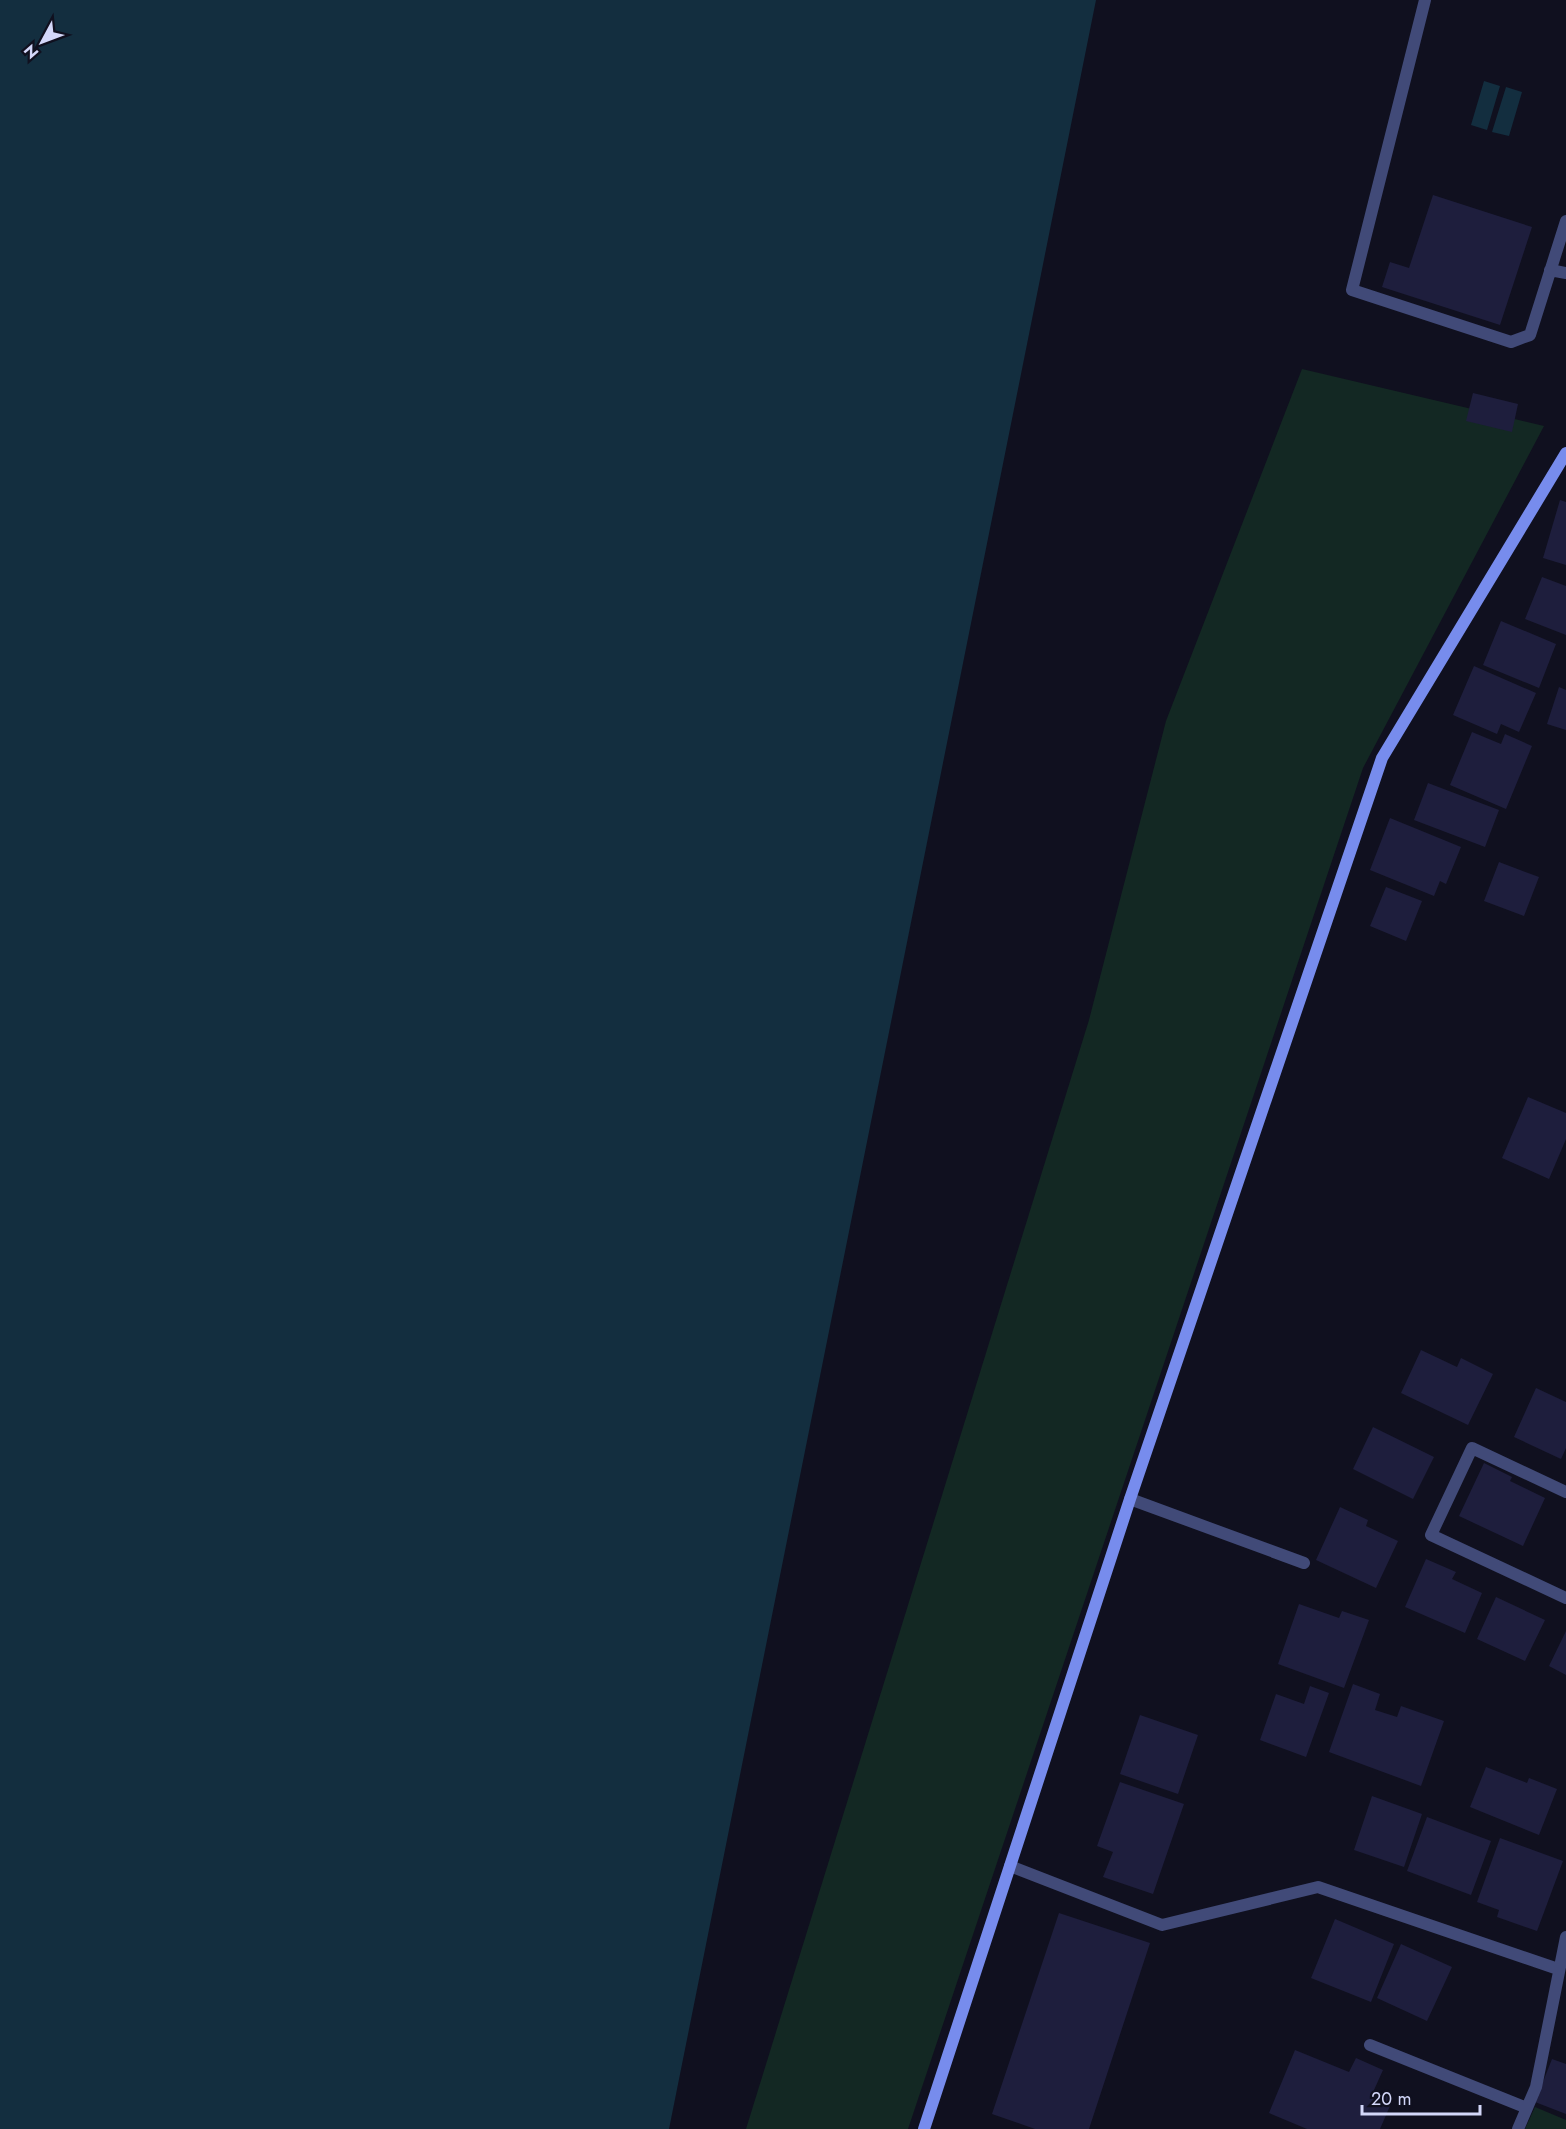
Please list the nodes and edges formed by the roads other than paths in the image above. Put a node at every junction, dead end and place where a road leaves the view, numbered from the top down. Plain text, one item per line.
1 (1425, 0) edge
2 (1566, 221) edge
3 (1550, 270) junction
4 (1566, 273) edge
5 (1566, 453) edge
6 (1566, 1492) edge
7 (1130, 1499) junction
8 (1304, 1563) dead end
9 (1566, 1598) edge
10 (1010, 1866) junction
11 (1566, 1937) edge
12 (1558, 1969) junction
13 (1370, 2045) dead end
14 (1527, 2108) junction
15 (924, 2129) edge
16 (1518, 2129) edge

1 - 3 street
2 - 3 street
3 - 4 street
5 - 7 street
6 - 9 street
7 - 8 street
7 - 10 street
10 - 12 street
10 - 15 street
11 - 12 street
12 - 14 street
13 - 14 street
14 - 16 street

